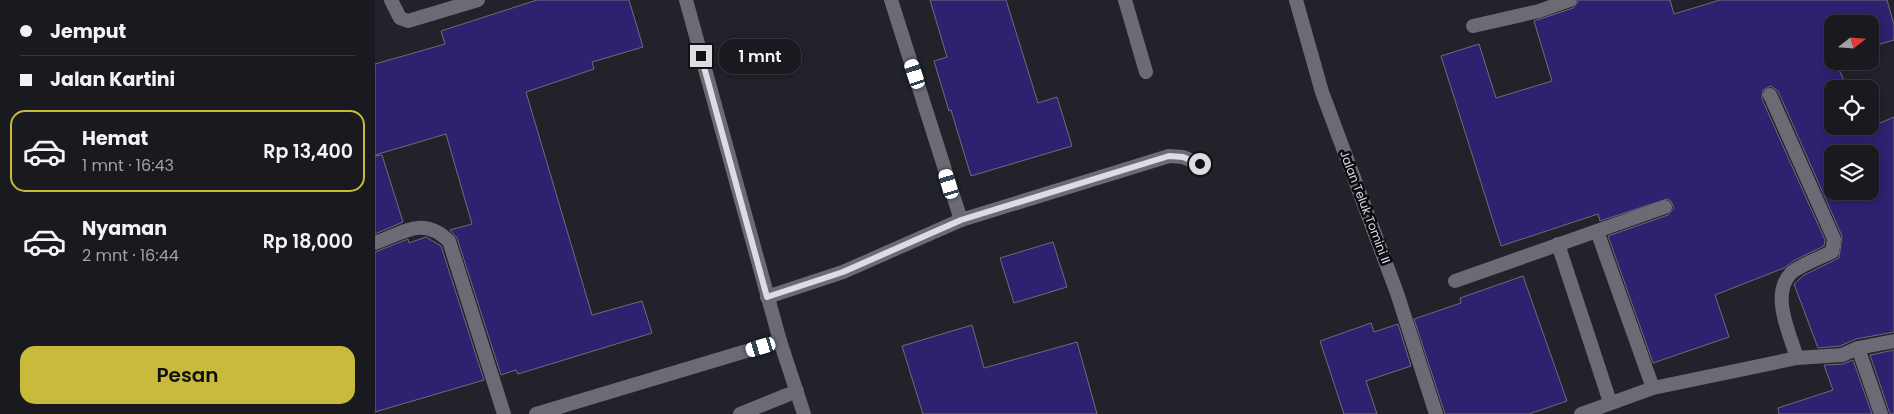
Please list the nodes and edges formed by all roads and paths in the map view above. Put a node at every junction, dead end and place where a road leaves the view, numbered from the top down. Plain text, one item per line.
1 (391, 0) edge
2 (479, 0) edge
3 (686, 0) edge
4 (891, 0) edge
5 (1125, 0) edge
6 (1295, 0) edge
7 (1570, 0) edge
8 (1473, 26) dead end
9 (1146, 72) dead end
10 (1770, 95) dead end
11 (1200, 164) dead end
12 (1665, 207) dead end
13 (961, 220) junction
14 (1597, 231) junction
15 (375, 243) edge
16 (1558, 244) junction
17 (1455, 280) dead end
18 (767, 297) junction
19 (780, 341) junction
20 (1894, 341) edge
21 (1858, 348) junction
22 (1797, 358) junction
23 (1653, 388) junction
24 (797, 391) junction
25 (1610, 402) junction
26 (504, 414) edge
27 (537, 414) edge
28 (740, 414) edge
29 (804, 414) edge
30 (1436, 414) edge
31 (1581, 414) edge
32 (1881, 414) edge

1 - 2 street
3 - 18 street
4 - 13 street
5 - 9 street
6 - 30 street, Jalan Teluk Tomini II
7 - 8 street
10 - 22 street
11 - 13 street
12 - 14 street
13 - 18 street
14 - 16 street
14 - 23 street
15 - 26 street
16 - 17 street
16 - 25 street
18 - 19 street
19 - 24 street
19 - 27 street
20 - 21 street
21 - 22 street
21 - 32 street
22 - 23 street
23 - 25 street
24 - 28 street
24 - 29 street
25 - 31 street

